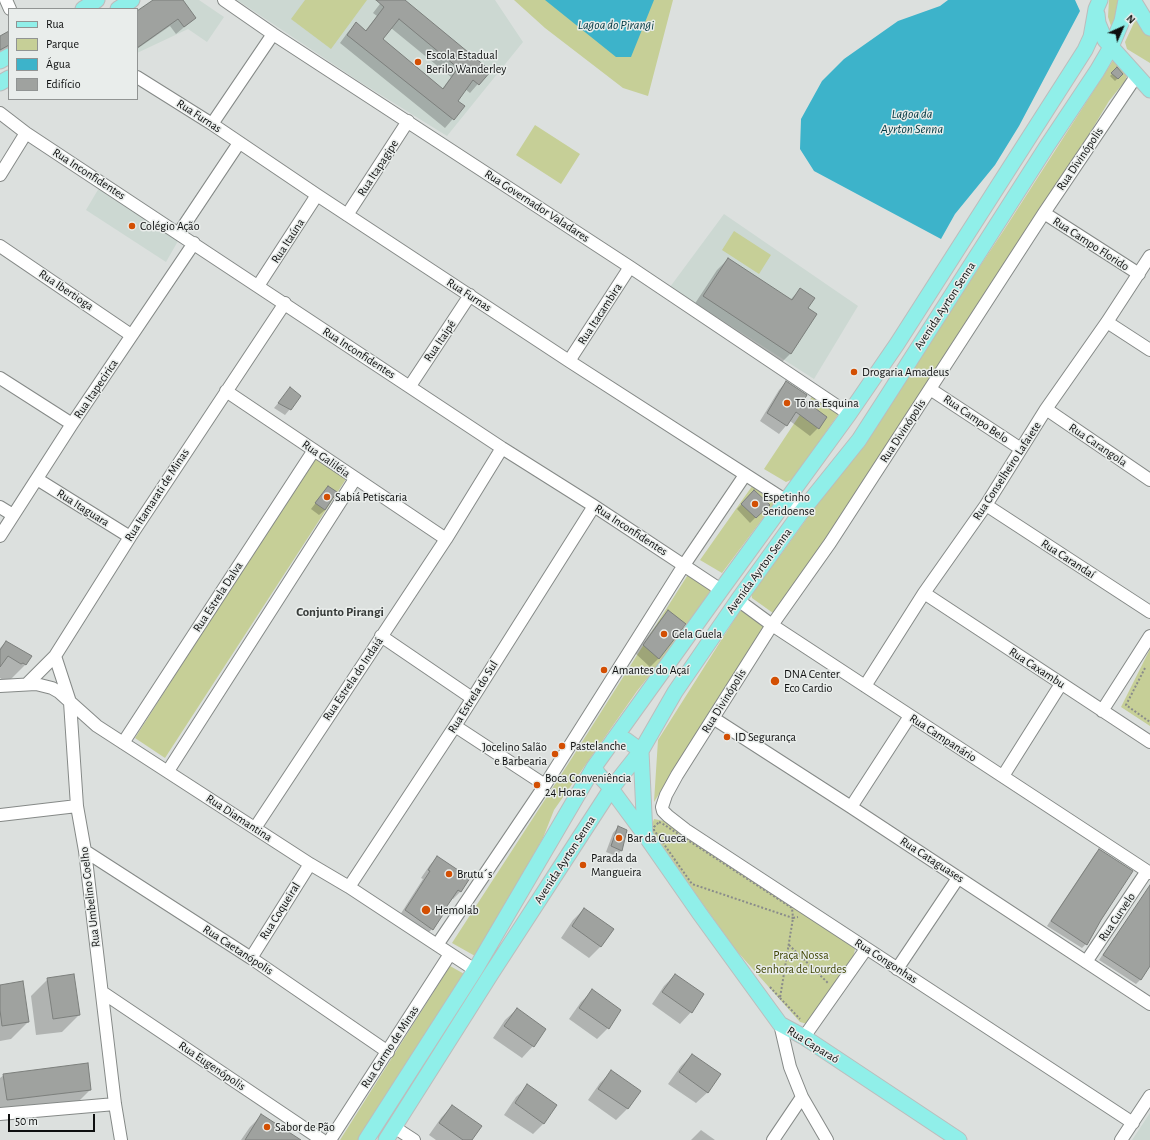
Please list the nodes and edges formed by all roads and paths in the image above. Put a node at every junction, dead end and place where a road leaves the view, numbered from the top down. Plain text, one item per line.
1 (97, 0) edge
2 (132, 0) edge
3 (224, 0) edge
4 (1126, 0) edge
5 (1133, 0) edge
6 (1096, 3) edge
7 (85, 8) edge
8 (120, 8) edge
9 (1150, 28) edge
10 (273, 34) junction
11 (1110, 47) junction
12 (1137, 75) junction
13 (138, 78) edge
14 (1150, 90) edge
15 (0, 113) edge
16 (408, 122) junction
17 (212, 124) junction
18 (26, 133) junction
19 (239, 143) junction
20 (0, 175) edge
21 (317, 195) junction
22 (1044, 213) junction
23 (347, 215) junction
24 (179, 233) junction
25 (194, 243) junction
26 (0, 246) edge
27 (1150, 256) edge
28 (630, 267) junction
29 (1139, 274) junction
30 (258, 286) junction
31 (470, 296) junction
32 (285, 303) junction
33 (1107, 322) junction
34 (131, 335) junction
35 (1150, 350) edge
36 (569, 360) junction
37 (0, 378) edge
38 (410, 386) junction
39 (930, 389) junction
40 (226, 391) junction
41 (1046, 409) junction
42 (849, 414) junction
43 (72, 424) junction
44 (502, 448) junction
45 (1021, 449) junction
46 (314, 450) junction
47 (745, 475) junction
48 (37, 479) junction
49 (355, 479) junction
50 (1150, 480) edge
51 (786, 500) junction
52 (986, 505) junction
53 (594, 506) junction
54 (0, 507) edge
55 (802, 511) junction
56 (13, 515) junction
57 (0, 536) edge
58 (130, 537) junction
59 (446, 539) junction
60 (684, 565) junction
61 (721, 590) junction
62 (924, 593) junction
63 (738, 600) junction
64 (1150, 612) edge
65 (772, 625) junction
66 (381, 636) junction
67 (1150, 636) edge
68 (55, 656) junction
69 (1147, 664) dead end
70 (27, 684) junction
71 (1061, 684) junction
72 (0, 686) edge
73 (865, 686) junction
74 (472, 698) junction
75 (70, 702) junction
76 (1102, 711) junction
77 (910, 716) junction
78 (713, 718) junction
79 (1150, 722) edge
80 (455, 726) junction
81 (614, 739) junction
82 (1150, 742) edge
83 (123, 743) junction
84 (641, 751) junction
85 (594, 767) junction
86 (168, 771) junction
87 (1003, 776) junction
88 (544, 785) junction
89 (670, 788) joint
90 (611, 789) junction
91 (77, 806) junction
92 (851, 807) junction
93 (0, 815) edge
94 (255, 828) junction
95 (645, 835) junction
96 (85, 851) junction
97 (310, 864) junction
98 (1149, 872) edge
99 (958, 878) junction
100 (692, 884) junction
101 (349, 887) junction
102 (695, 889) dead end
103 (803, 916) dead end
104 (793, 918) junction
105 (437, 945) junction
106 (789, 945) junction
107 (866, 949) junction
108 (450, 954) junction
109 (251, 958) junction
110 (1086, 962) junction
111 (897, 969) junction
112 (475, 970) junction
113 (766, 981) dead end
114 (832, 987) dead end
115 (102, 992) junction
116 (780, 998) junction
117 (1150, 1004) edge
118 (804, 1022) dead end
119 (780, 1024) junction
120 (804, 1037) junction
121 (388, 1052) junction
122 (1150, 1096) edge
123 (802, 1097) junction
124 (115, 1104) junction
125 (0, 1114) edge
126 (1133, 1123) junction
127 (394, 1127) junction
128 (122, 1139) edge
129 (322, 1140) edge
130 (330, 1140) edge
131 (366, 1140) edge
132 (386, 1140) edge
133 (414, 1140) edge
134 (773, 1140) edge
135 (827, 1140) edge
136 (959, 1140) edge
137 (1121, 1140) edge

1 - 7 main road
2 - 8 main road
3 - 10 street, Rua Governador Valadares
4 - 11 main road, Avenida Ayrton Senna
5 - 9 main road
6 - 11 main road
6 - 42 main road, Avenida Ayrton Senna
10 - 16 street, Rua Governador Valadares
10 - 17 street
11 - 12 main road
11 - 55 main road, Avenida Ayrton Senna
12 - 14 main road
12 - 22 street, Rua Divinópolis
13 - 17 street, Rua Furnas
15 - 18 street, Rua Inconfidentes
16 - 23 street, Rua Itapagipe
16 - 28 street, Rua Governador Valadares
17 - 19 street, Rua Furnas
18 - 20 street
18 - 24 street, Rua Inconfidentes
19 - 21 street, Rua Furnas
19 - 24 street
21 - 23 street, Rua Furnas
21 - 30 street, Rua Itaúna
22 - 29 street, Rua Campo Florido
22 - 39 street, Rua Divinópolis
23 - 31 street, Rua Furnas
24 - 25 street, Rua Inconfidentes
25 - 30 street, Rua Inconfidentes
25 - 34 street, Rua Itapecirica
26 - 34 street, Rua Ibertioga
27 - 29 street, Rua Conselheiro Lafaiete
28 - 36 street, Rua Itacambira
28 - 42 street, Rua Governador Valadares
29 - 33 street, Rua Conselheiro Lafaiete
30 - 32 street, Rua Inconfidentes
31 - 36 street, Rua Furnas
31 - 38 street, Rua Itaipé
32 - 38 street, Rua Inconfidentes
32 - 40 street, Rua Itamarati de Minas
33 - 35 street
33 - 41 street, Rua Conselheiro Lafaiete
34 - 43 street, Rua Itapecirica
36 - 47 street, Rua Furnas
37 - 43 street
38 - 44 street, Rua Inconfidentes
39 - 45 street, Rua Campo Belo
39 - 65 street, Rua Divinópolis
40 - 46 street, Rua Galiléia
40 - 58 street, Rua Itamarati de Minas
41 - 45 street, Rua Conselheiro Lafaiete
41 - 50 street, Rua Carangola
42 - 51 main road, Avenida Ayrton Senna
43 - 48 street, Rua Itapecirica
44 - 53 street, Rua Inconfidentes
44 - 59 street, Rua Estrela do Indaiá
45 - 52 street, Rua Conselheiro Lafaiete
46 - 49 street, Rua Galiléia
46 - 83 street, Rua Estrela Dalva
47 - 51 street, Rua Furnas
47 - 60 street
48 - 56 street, Rua Itapecirica
48 - 58 street, Rua Itaguara
49 - 59 street, Rua Galiléia
49 - 86 street
51 - 55 street, Rua Furnas
51 - 61 main road, Avenida Ayrton Senna
52 - 62 street, Rua Conselheiro Lafaiete
52 - 64 street, Rua Carandaí
53 - 60 street, Rua Inconfidentes
53 - 74 street, Rua Estrela do Sul
54 - 56 street
55 - 63 main road, Avenida Ayrton Senna
56 - 57 street, Rua Itapecirica
58 - 68 street, Rua Itamarati de Minas
59 - 66 street, Rua Estrela do Indaiá
60 - 61 street, Rua Inconfidentes
60 - 88 street
61 - 81 main road, Avenida Ayrton Senna
62 - 71 street, Rua Caxambu
62 - 73 street, Rua Conselheiro Lafaiete
63 - 65 street, Rua Campanário
63 - 84 main road, Avenida Ayrton Senna
65 - 73 street, Rua Campanário
65 - 78 street, Rua Divinópolis
66 - 74 street
66 - 94 street, Rua Estrela do Indaiá
67 - 76 street
68 - 70 street, Rua Itamarati de Minas
68 - 75 street, Rua Umbelino Coelho
69 - 79 path
70 - 72 street, Rua Diamantina
70 - 75 street, Rua Diamantina
71 - 76 street, Rua Caxambu
71 - 87 street
73 - 77 street, Rua Campanário
74 - 80 street, Rua Estrela do Sul
75 - 83 street, Rua Diamantina
75 - 91 street, Rua Umbelino Coelho
76 - 82 street, Rua Caxambu
77 - 87 street, Rua Campanário
77 - 92 street
78 - 89 street, Rua Divinópolis
78 - 92 street, Rua Cataguases
80 - 88 street
80 - 101 street, Rua Estrela do Sul
81 - 84 main road
81 - 85 main road, Avenida Ayrton Senna
83 - 86 street, Rua Diamantina
84 - 90 main road, Avenida Ayrton Senna
84 - 95 main road
85 - 90 main road, Rua Caparaó
85 - 112 main road, Avenida Ayrton Senna
86 - 94 street, Rua Diamantina
87 - 98 street, Rua Campanário
88 - 105 street
89 - 107 street, Rua Congonhas
90 - 95 main road, Rua Caparaó
90 - 127 main road, Avenida Ayrton Senna
91 - 93 street
91 - 96 street, Rua Umbelino Coelho
92 - 99 street, Rua Cataguases
94 - 97 street, Rua Diamantina
95 - 119 main road, Rua Caparaó
96 - 109 street, Rua Caetanópolis
96 - 115 street, Rua Umbelino Coelho
97 - 101 street, Rua Diamantina
97 - 109 street, Rua Coqueiral
98 - 110 street, Rua Curvelo
99 - 110 street, Rua Cataguases
99 - 111 street
100 - 102 path
100 - 104 path
100 - 104 path
101 - 105 street, Rua Diamantina
103 - 104 path
104 - 106 path
105 - 108 street, Rua Diamantina
106 - 114 path
106 - 116 path
107 - 111 street, Rua Congonhas
107 - 120 street
108 - 112 street, Rua Diamantina
108 - 121 street, Rua Carmo de Minas
109 - 121 street, Rua Caetanópolis
110 - 117 street, Rua Cataguases
111 - 126 street, Rua Congonhas
112 - 131 main road, Avenida Ayrton Senna
113 - 116 path
115 - 124 street, Rua Umbelino Coelho
115 - 129 street, Rua Eugenópolis
116 - 118 path
119 - 120 main road, Rua Caparaó
119 - 123 street
120 - 136 main road, Rua Caparaó
121 - 130 street, Rua Carmo de Minas
122 - 126 street
123 - 134 street
123 - 135 street
124 - 125 street
124 - 128 street, Rua Umbelino Coelho
126 - 137 street
127 - 132 main road, Avenida Ayrton Senna
127 - 133 street

